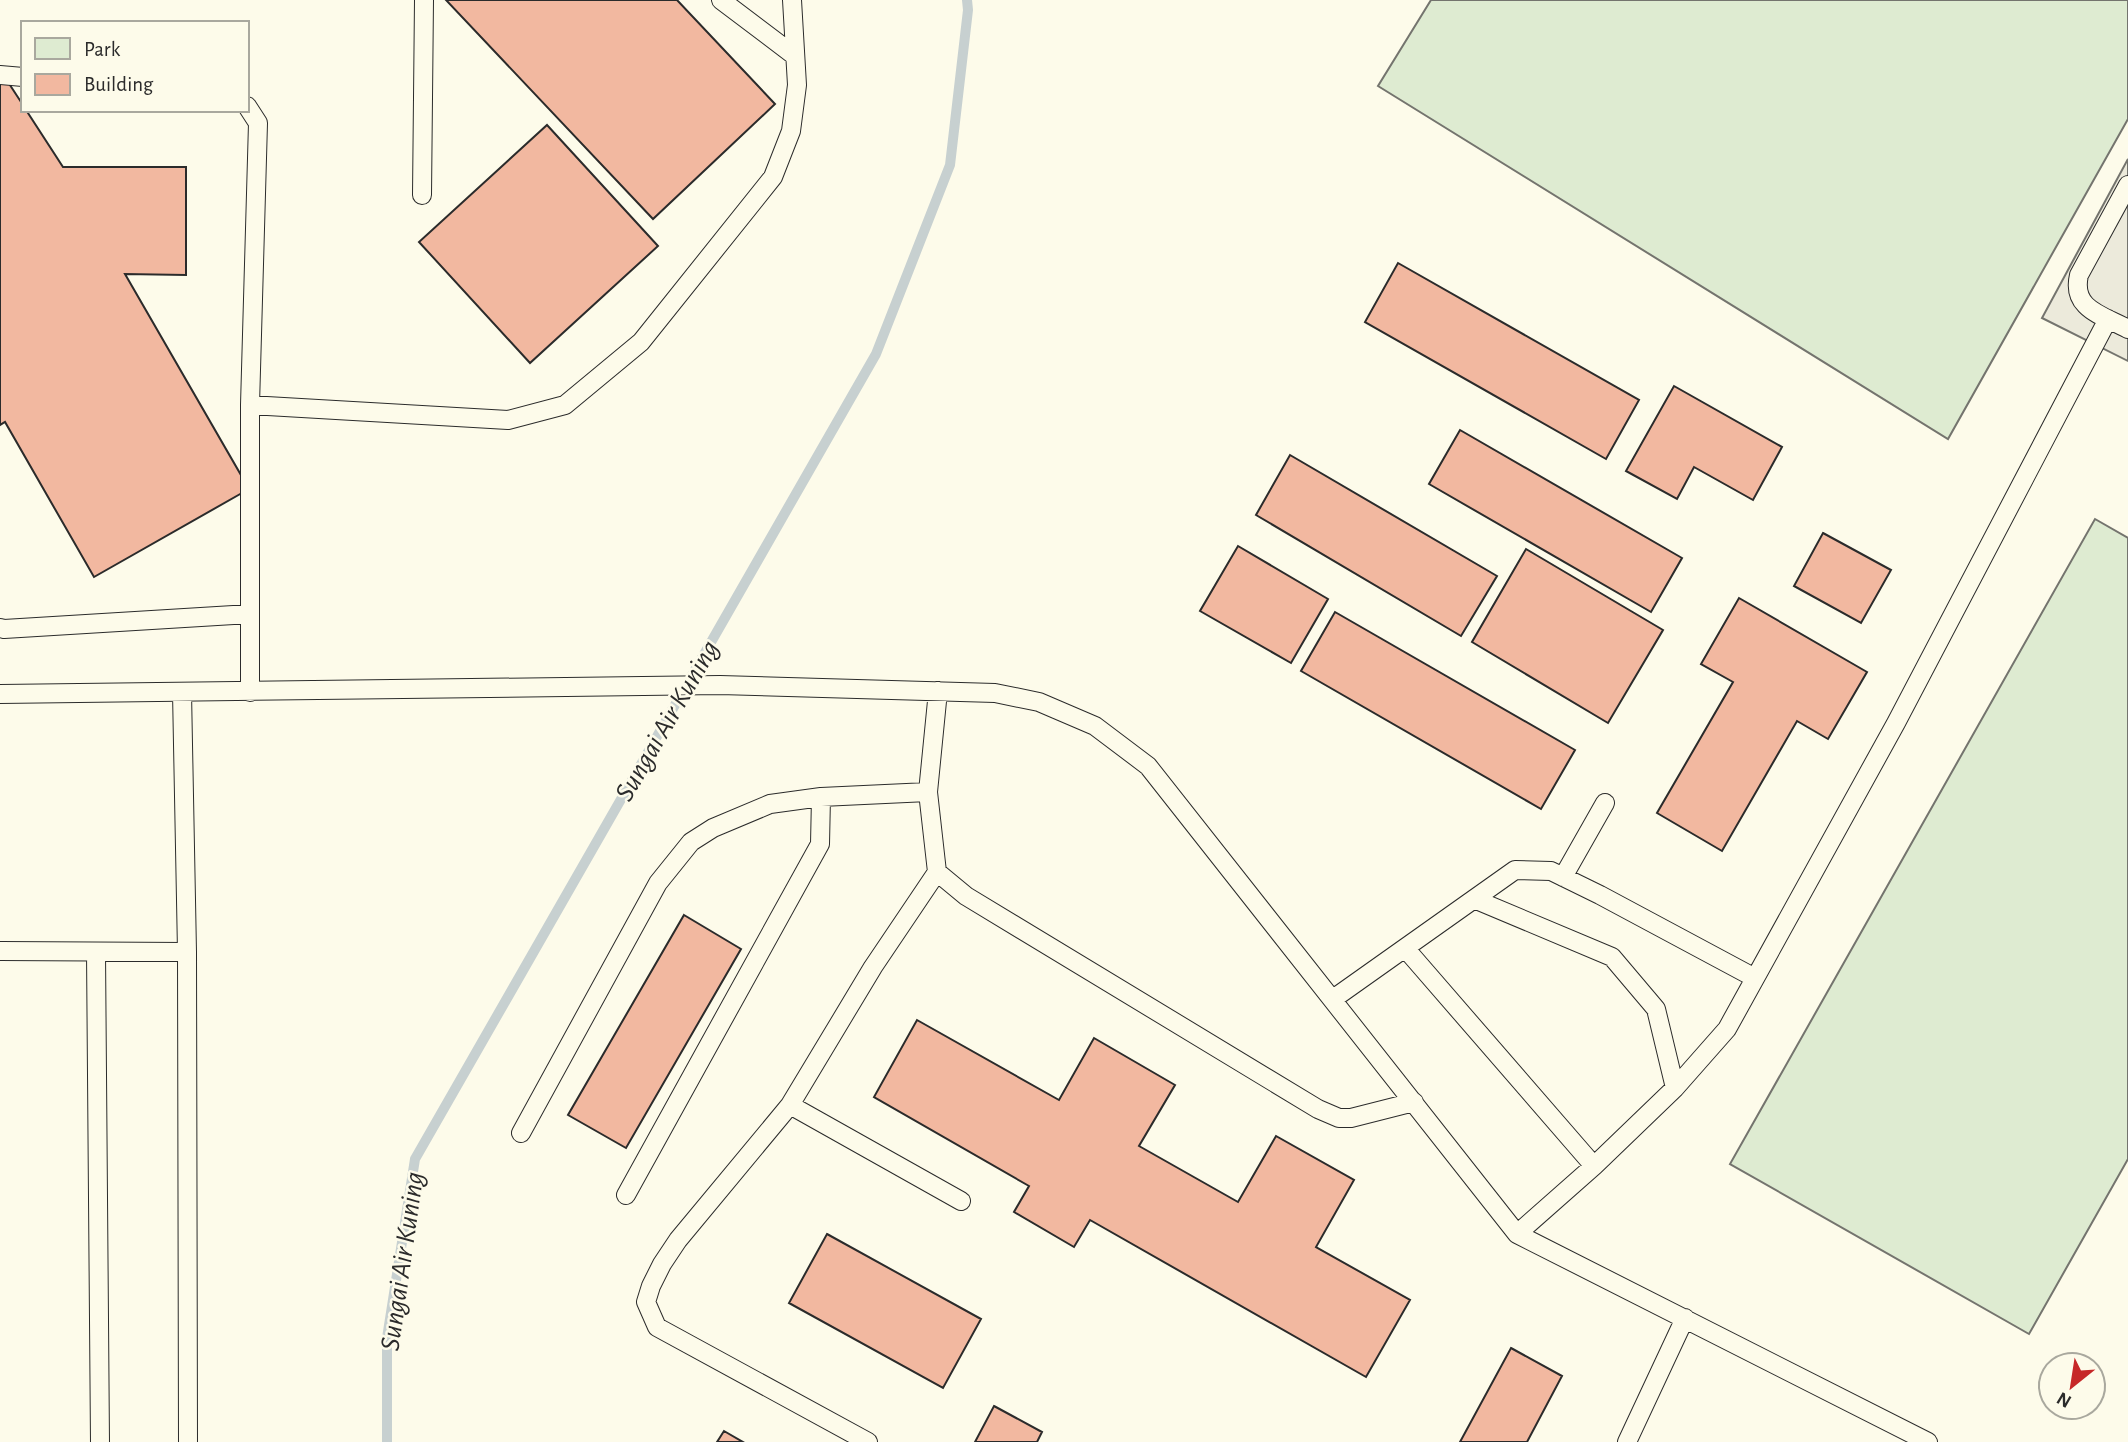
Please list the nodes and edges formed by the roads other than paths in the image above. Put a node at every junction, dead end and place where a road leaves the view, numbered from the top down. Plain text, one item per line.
1 (424, 0) edge
2 (721, 0) edge
3 (792, 0) edge
4 (795, 56) junction
5 (0, 75) edge
6 (21, 77) edge
7 (248, 108) edge
8 (2126, 193) edge
9 (422, 195) dead end
10 (2108, 319) junction
11 (2128, 329) edge
12 (250, 405) junction
13 (250, 614) junction
14 (0, 628) edge
15 (938, 691) junction
16 (182, 692) junction
17 (250, 692) junction
18 (0, 694) edge
19 (928, 792) junction
20 (821, 797) junction
21 (1605, 803) dead end
22 (937, 872) junction
23 (1563, 877) junction
24 (1474, 899) junction
25 (1405, 948) junction
26 (0, 951) edge
27 (96, 952) junction
28 (187, 952) junction
29 (1755, 978) junction
30 (1333, 999) junction
31 (1675, 1088) junction
32 (1414, 1102) junction
33 (790, 1105) junction
34 (521, 1133) dead end
35 (1594, 1166) junction
36 (626, 1195) dead end
37 (961, 1201) dead end
38 (1517, 1234) junction
39 (1685, 1318) junction
40 (100, 1442) edge
41 (188, 1442) edge
42 (868, 1442) edge
43 (1627, 1442) edge
44 (1928, 1442) edge

1 - 9 lane
2 - 4 lane
3 - 4 lane
4 - 12 lane
5 - 6 lane
7 - 12 lane
8 - 10 lane
10 - 11 lane
10 - 29 lane
12 - 13 lane
13 - 14 lane
13 - 17 lane
15 - 17 lane
15 - 19 lane
15 - 30 lane
16 - 17 lane
16 - 18 lane
16 - 28 lane
19 - 20 lane
19 - 22 lane
20 - 34 lane
20 - 36 lane
21 - 23 lane
22 - 32 lane
22 - 33 lane
23 - 24 lane
23 - 29 lane
24 - 25 lane
24 - 31 lane
25 - 30 lane
25 - 35 lane
26 - 27 lane
27 - 28 lane
27 - 40 lane
28 - 41 lane
29 - 31 lane
30 - 32 lane
31 - 35 lane
32 - 38 lane
33 - 37 lane
33 - 42 lane
35 - 38 lane
38 - 39 lane
39 - 43 lane
39 - 44 lane

